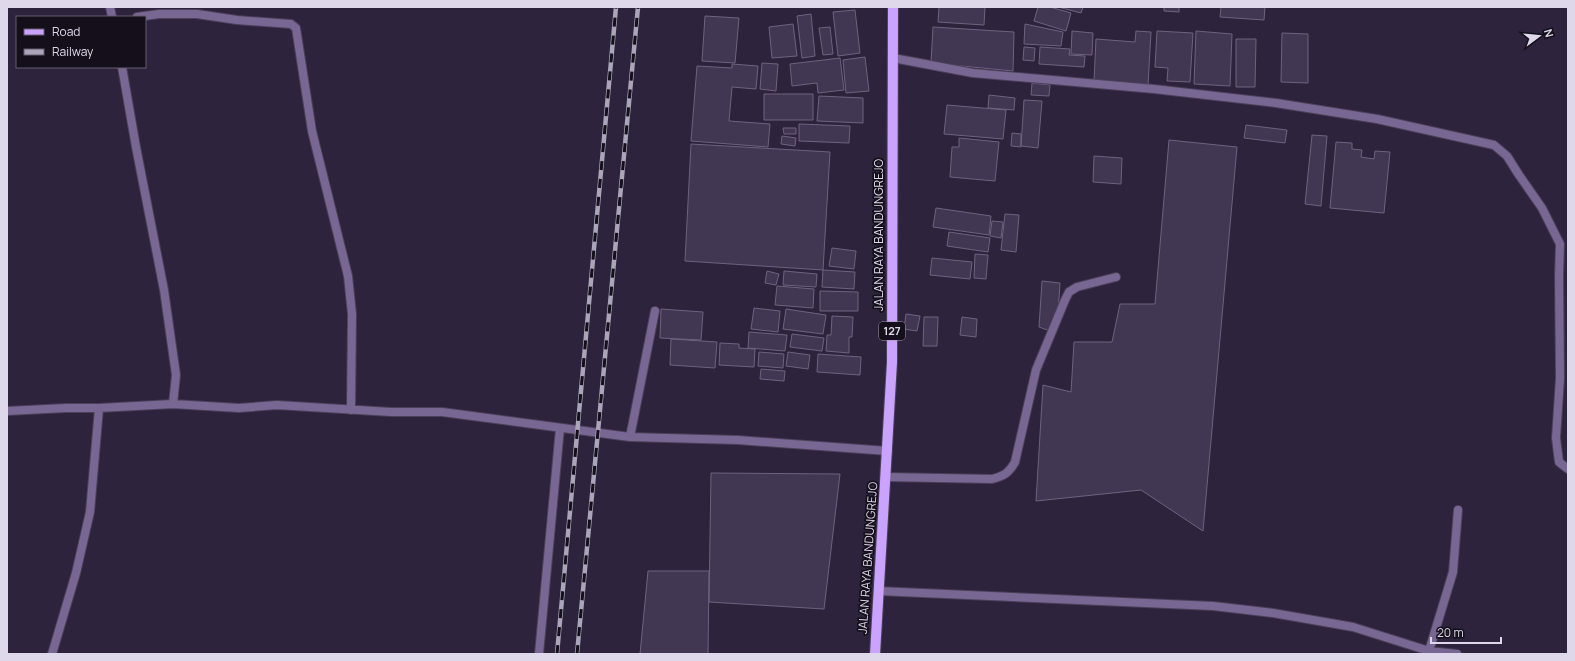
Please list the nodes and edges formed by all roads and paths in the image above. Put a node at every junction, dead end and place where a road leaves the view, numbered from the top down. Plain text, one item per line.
1 (893, 7) edge
2 (144, 16) edge
3 (893, 58) junction
4 (122, 68) edge
5 (1116, 277) dead end
6 (654, 310) dead end
7 (173, 404) junction
8 (99, 408) junction
9 (351, 410) junction
10 (7, 411) edge
11 (560, 428) junction
12 (630, 437) junction
13 (888, 451) junction
14 (1568, 469) edge
15 (886, 477) junction
16 (1458, 510) dead end
17 (878, 591) junction
18 (1429, 651) junction
19 (52, 654) edge
20 (539, 654) edge
21 (875, 654) edge
22 (1457, 654) edge

1 - 3 main road, JALAN RAYA BANDUNGREJO / 127
2 - 9 street
3 - 13 main road, JALAN RAYA BANDUNGREJO / 127
3 - 14 street
4 - 7 street
5 - 15 street
6 - 12 street
7 - 8 street
7 - 9 street
8 - 10 street
8 - 19 street
9 - 11 street
11 - 12 street
11 - 20 street
12 - 13 street
13 - 15 main road, JALAN RAYA BANDUNGREJO / 127
15 - 17 main road, JALAN RAYA BANDUNGREJO / 127
16 - 18 street
17 - 18 street
17 - 21 main road, JALAN RAYA BANDUNGREJO / 127
18 - 22 street

